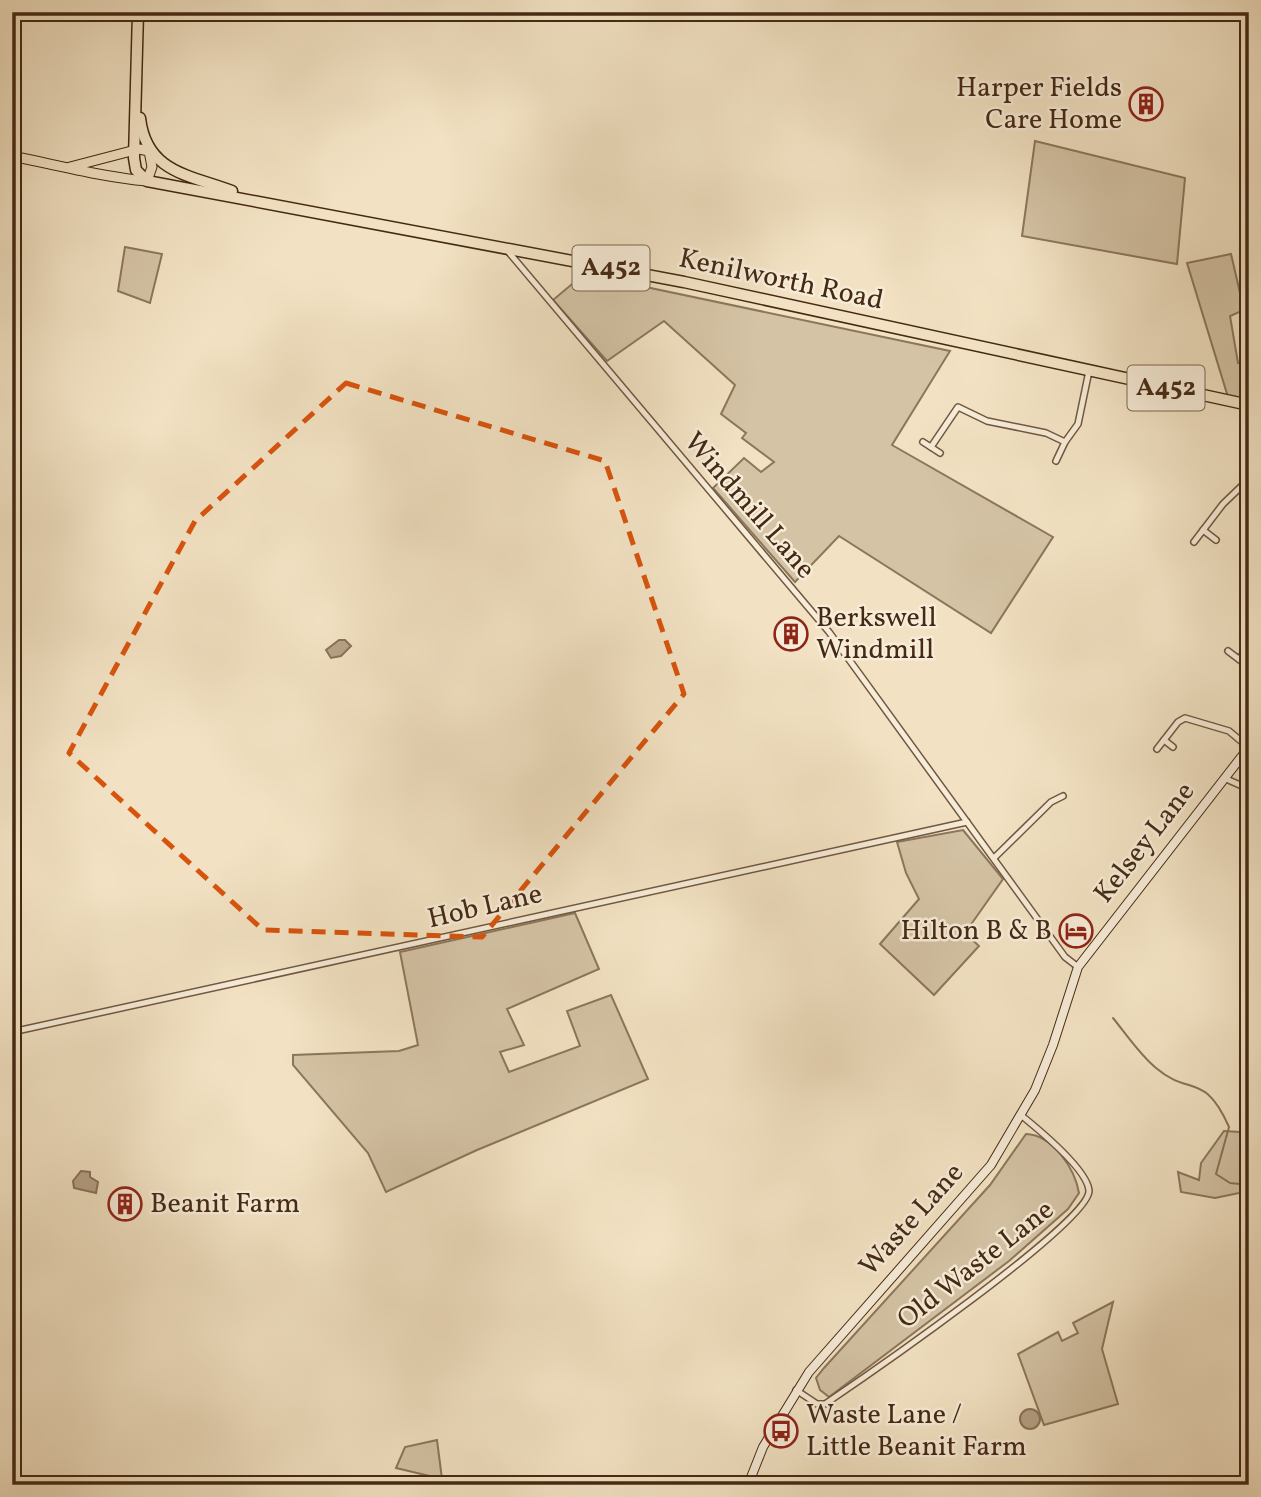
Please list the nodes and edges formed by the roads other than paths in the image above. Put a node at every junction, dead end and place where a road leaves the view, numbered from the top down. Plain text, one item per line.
1 (138, 12) edge
2 (138, 95) junction
3 (135, 134) junction
4 (134, 149) junction
5 (149, 150) junction
6 (12, 156) edge
7 (112, 156) junction
8 (70, 167) junction
9 (147, 181) junction
10 (260, 202) junction
11 (505, 247) junction
12 (1089, 371) junction
13 (1249, 405) edge
14 (923, 442) dead end
15 (1065, 442) junction
16 (931, 447) junction
17 (940, 453) dead end
18 (1056, 461) dead end
19 (1249, 479) edge
20 (1203, 530) junction
21 (1216, 540) dead end
22 (1194, 542) dead end
23 (1246, 650) dead end
24 (1228, 652) dead end
25 (1239, 659) junction
26 (1249, 667) edge
27 (1164, 740) junction
28 (1173, 747) dead end
29 (1249, 747) edge
30 (1157, 749) dead end
31 (1224, 778) junction
32 (1249, 789) edge
33 (1045, 794) dead end
34 (1063, 796) dead end
35 (1051, 802) junction
36 (967, 822) junction
37 (994, 858) junction
38 (1078, 967) junction
39 (12, 1032) edge
40 (1022, 1116) junction
41 (796, 1390) junction
42 (748, 1485) edge

1 - 2 highway
2 - 3 highway
2 - 5 highway
3 - 4 highway
3 - 7 main road
4 - 5 main road
4 - 7 main road
4 - 9 highway
5 - 9 main road
5 - 10 highway, A452
6 - 8 main road, A452
7 - 8 main road, A452
8 - 9 main road, A452
9 - 10 highway, A452
10 - 11 highway, Kenilworth Road / A452
11 - 12 highway, Kenilworth Road / A452
11 - 36 street, Windmill Lane
12 - 13 highway, Kenilworth Road / A452
12 - 15 street
14 - 16 street
15 - 16 street
15 - 18 street
16 - 17 street
19 - 20 street
20 - 21 street
20 - 22 street
23 - 25 street
24 - 25 street
25 - 26 street
27 - 28 street
27 - 29 street
27 - 30 street
29 - 31 main road, Kelsey Lane
31 - 32 street
31 - 38 main road, Kelsey Lane
33 - 35 street
34 - 35 street
35 - 37 street
36 - 37 street, Windmill Lane
36 - 39 street, Hob Lane
37 - 38 street, Windmill Lane
38 - 40 main road, Waste Lane
40 - 41 main road, Waste Lane
40 - 41 street, Old Waste Lane
41 - 42 main road, Waste Lane

